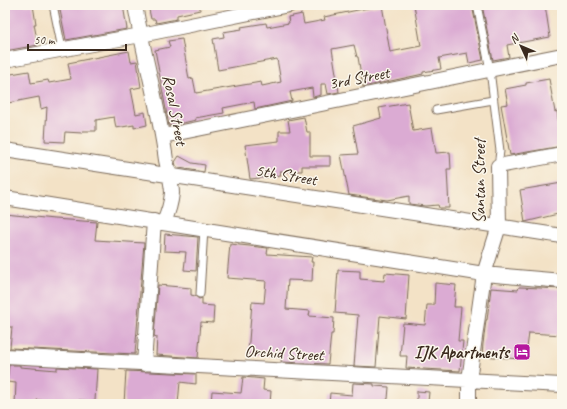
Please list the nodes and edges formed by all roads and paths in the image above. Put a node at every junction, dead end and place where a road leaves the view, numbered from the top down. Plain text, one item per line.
1 (53, 5) edge
2 (135, 5) edge
3 (289, 5) edge
4 (477, 5) edge
5 (140, 35) junction
6 (62, 49) junction
7 (562, 55) edge
8 (5, 60) edge
9 (490, 70) junction
10 (493, 100) junction
11 (436, 110) dead end
12 (163, 136) junction
13 (5, 150) edge
14 (562, 154) edge
15 (498, 166) junction
16 (168, 175) junction
17 (5, 198) edge
18 (159, 222) junction
19 (499, 226) junction
20 (204, 229) junction
21 (562, 236) edge
22 (484, 274) junction
23 (562, 281) edge
24 (200, 294) dead end
25 (5, 356) edge
26 (144, 364) junction
27 (469, 380) junction
28 (562, 385) edge
29 (469, 404) edge

1 - 6 lane
2 - 5 street, Rosal Street
3 - 5 street
4 - 9 lane, Santan Street
5 - 6 street
5 - 12 street, Rosal Street
6 - 8 street
7 - 9 street, 3rd Street
9 - 10 lane, Santan Street
9 - 12 street, 3rd Street
10 - 11 lane
10 - 15 lane, Santan Street
12 - 16 street, Rosal Street
13 - 16 street, 5th Street
14 - 15 street
15 - 19 street, Santan Street
16 - 18 street, Rosal Street
16 - 19 street, 5th Street
17 - 18 street
18 - 20 street
18 - 26 street, Rosal Street
19 - 21 street, 5th Street
19 - 22 street, Santan Street
20 - 22 street
20 - 24 lane
22 - 23 street
22 - 27 street, Santan Street
25 - 26 street, Orchid Street
26 - 27 street, Orchid Street
27 - 28 street, Orchid Street
27 - 29 street, Santan Street

